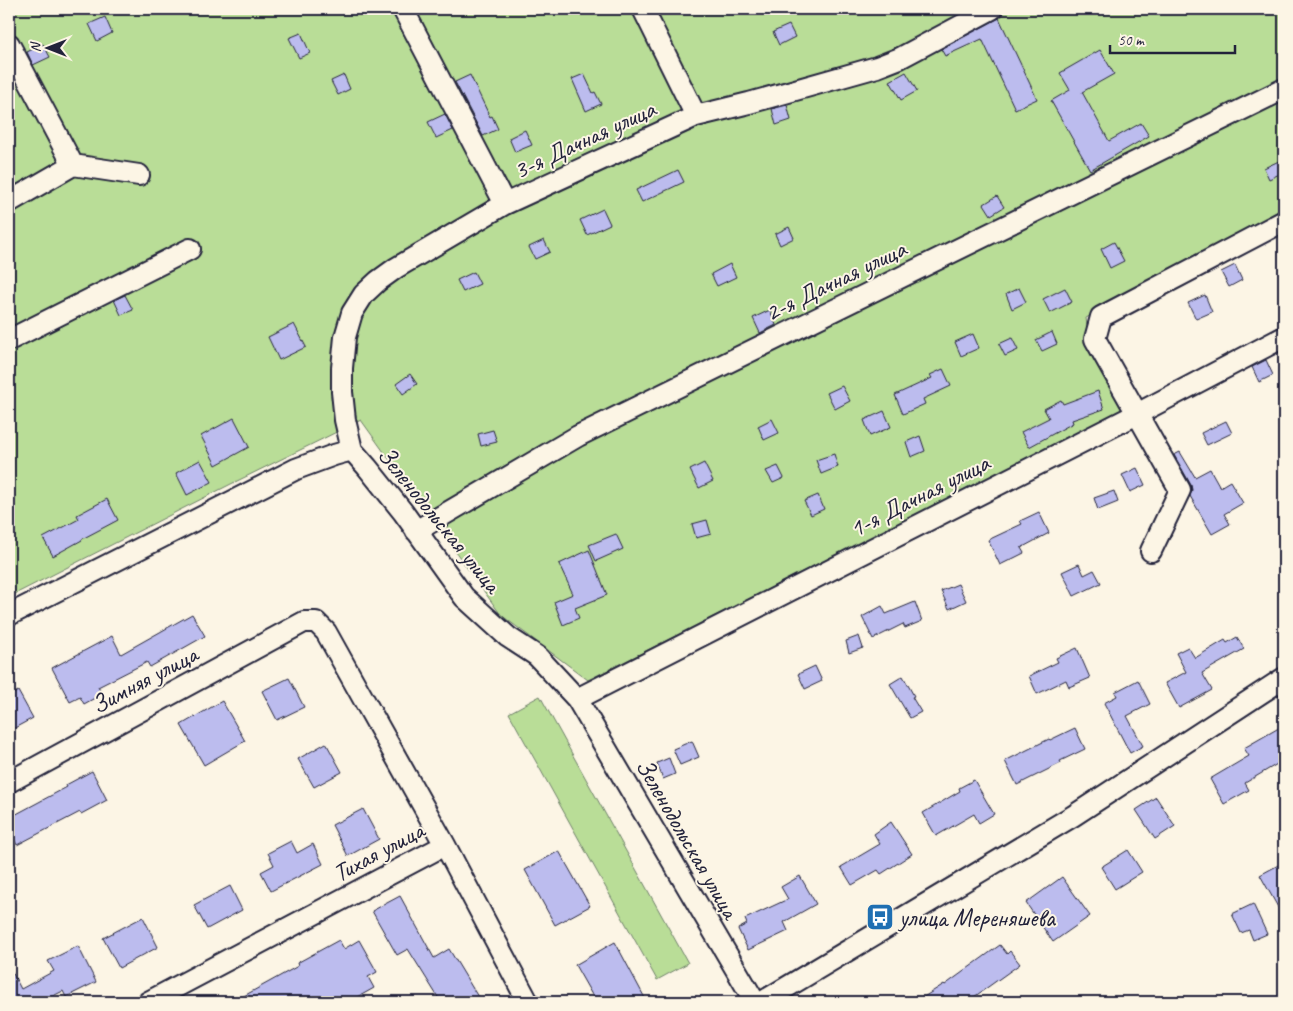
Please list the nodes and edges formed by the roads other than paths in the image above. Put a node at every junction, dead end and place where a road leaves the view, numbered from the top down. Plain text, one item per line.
1 (403, 9) edge
2 (643, 9) edge
3 (992, 9) edge
4 (9, 44) edge
5 (1284, 89) edge
6 (696, 116) junction
7 (73, 165) junction
8 (139, 175) dead end
9 (9, 202) edge
10 (505, 204) junction
11 (1284, 221) edge
12 (190, 249) dead end
13 (1284, 337) edge
14 (9, 340) edge
15 (1137, 414) junction
16 (352, 450) junction
17 (416, 531) junction
18 (1151, 551) dead end
19 (9, 615) edge
20 (304, 622) joint
21 (1284, 678) edge
22 (576, 699) junction
23 (9, 782) edge
24 (446, 845) junction
25 (148, 1002) edge
26 (528, 1002) edge
27 (755, 1002) edge
28 (762, 1002) edge

1 - 10 street
2 - 6 street
3 - 6 street, 3-я Дачная улица
4 - 7 street
5 - 17 street, 2-я Дачная улица
6 - 10 street, 3-я Дачная улица
7 - 8 street
7 - 9 street
10 - 16 street, 3-я Дачная улица
11 - 15 street
12 - 14 street
13 - 15 street, 1-я Дачная улица
15 - 18 street
15 - 22 street, 1-я Дачная улица
16 - 17 street, Зеленодольская улица
16 - 19 street, Зеленодольская улица
17 - 22 street, Зеленодольская улица
20 - 23 street, Зимняя улица
20 - 24 street, Тихая улица
21 - 28 street
22 - 27 street, Зеленодольская улица
24 - 25 street, Тихая улица
24 - 26 street

